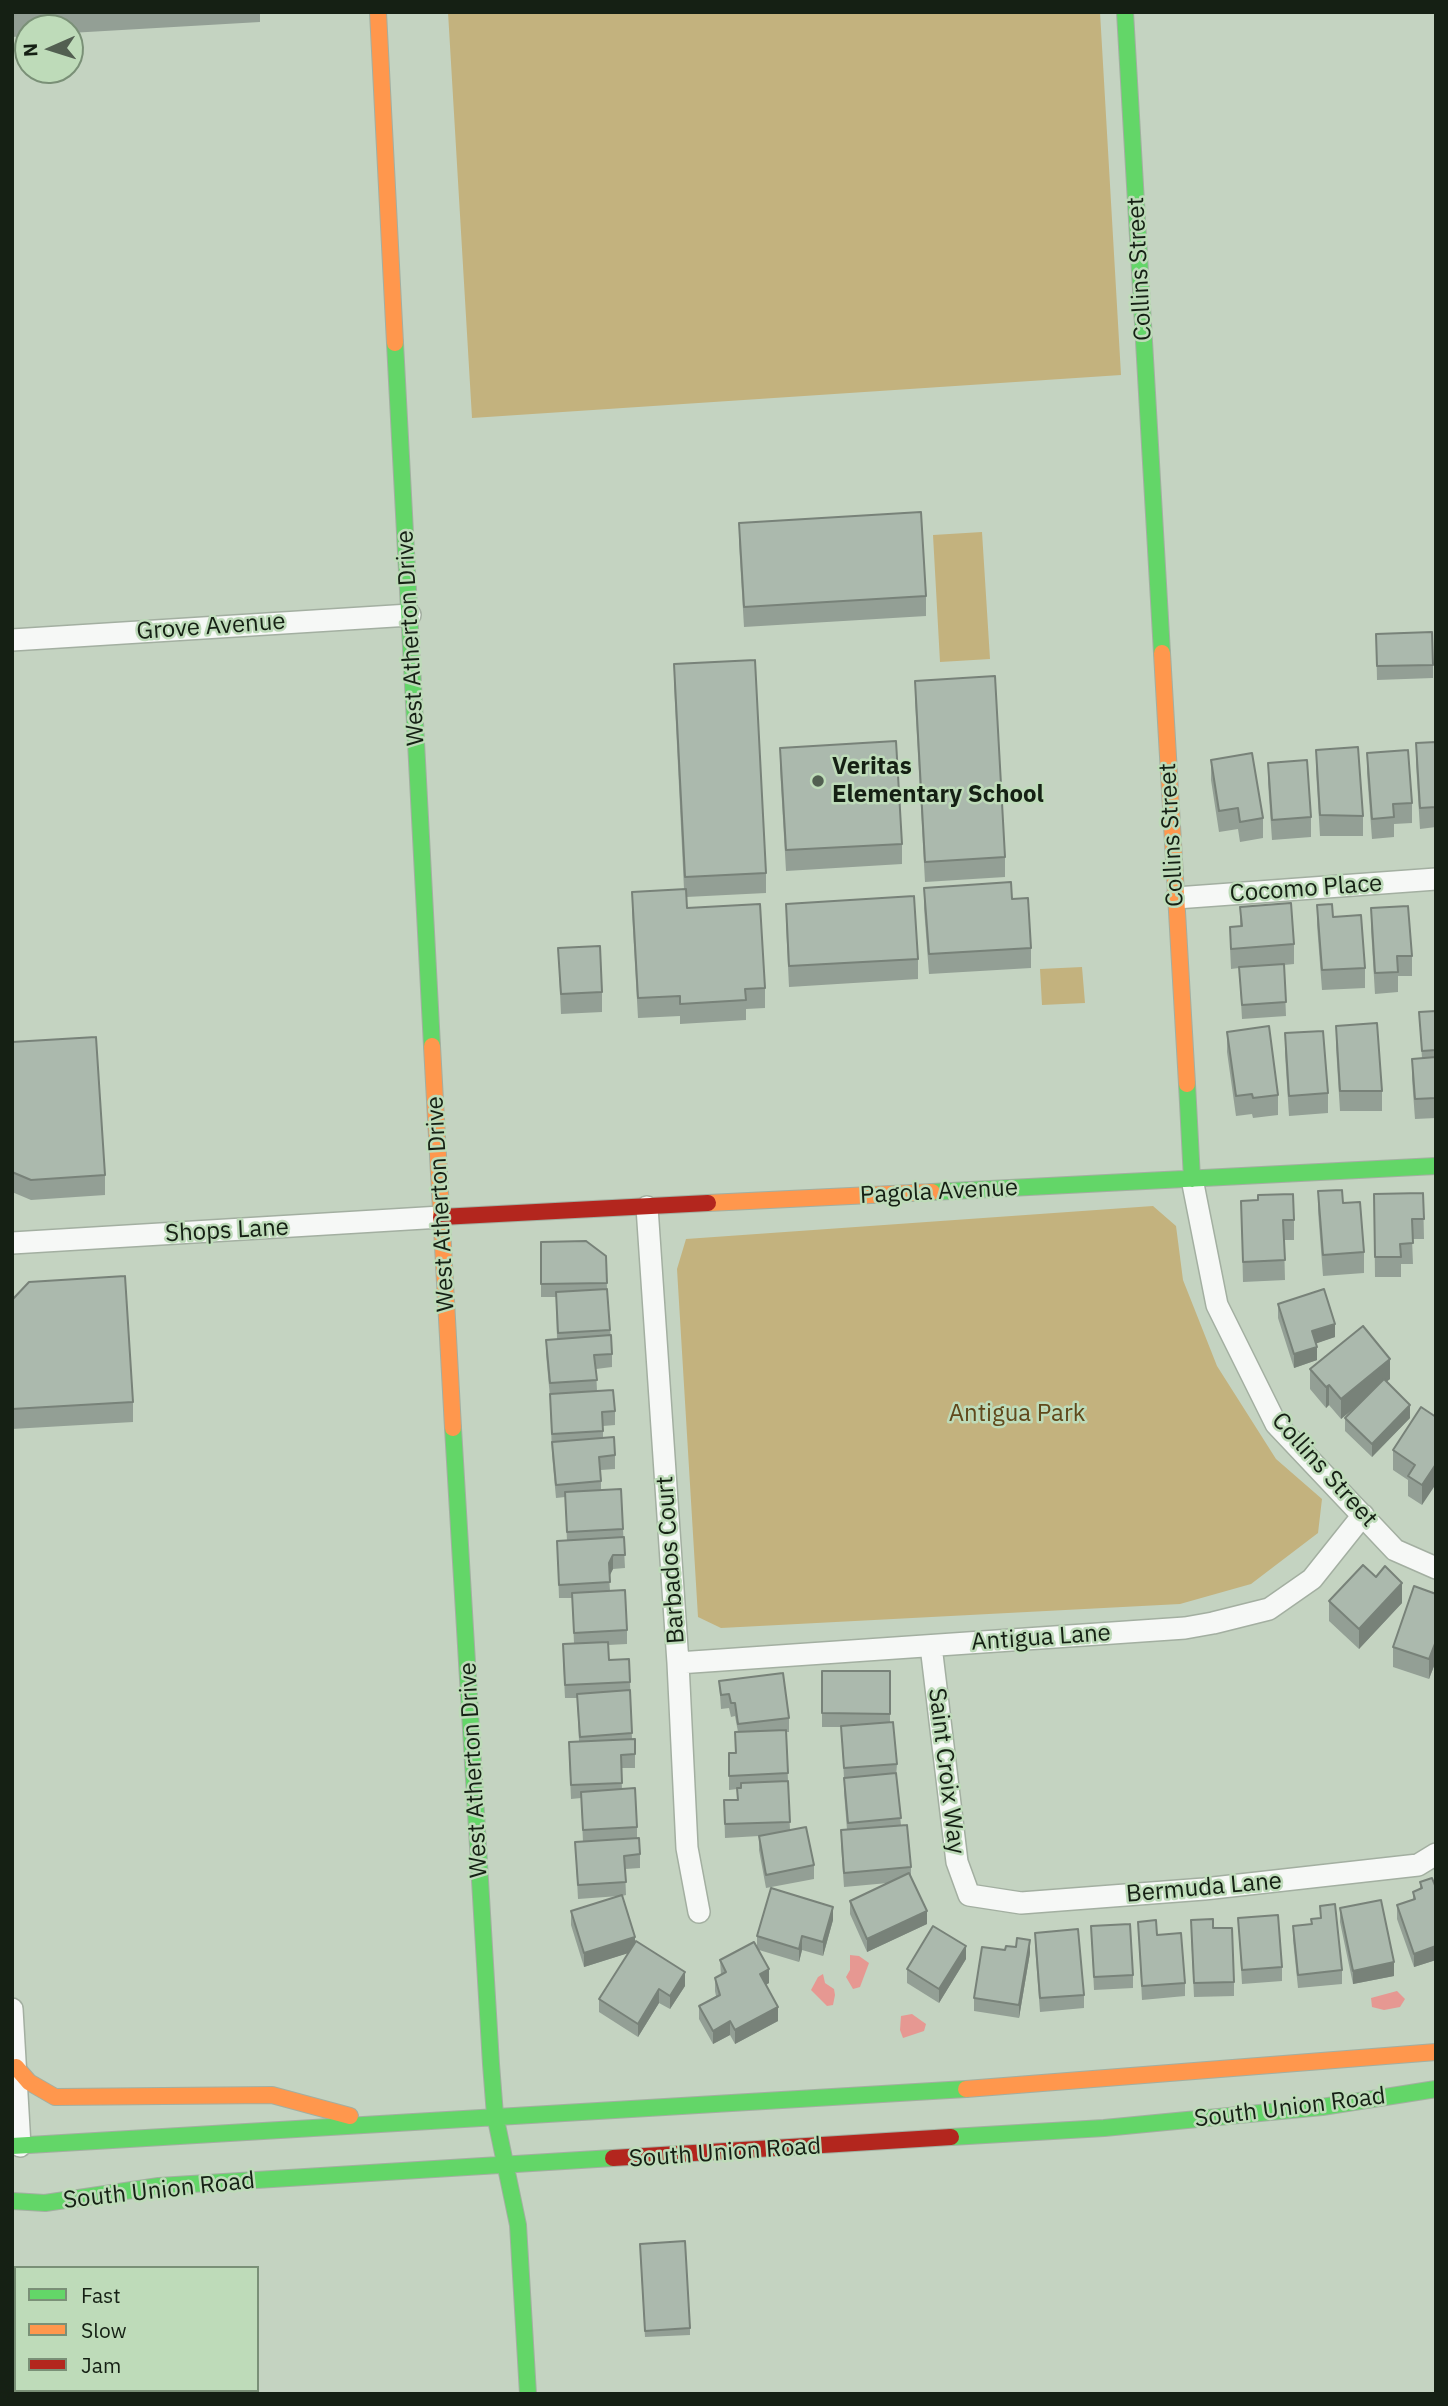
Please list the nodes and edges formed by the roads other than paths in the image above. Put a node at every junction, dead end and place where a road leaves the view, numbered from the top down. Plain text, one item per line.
1 (378, 12) edge
2 (1125, 12) edge
3 (410, 615) junction
4 (12, 640) edge
5 (1436, 879) edge
6 (1176, 898) junction
7 (1436, 1166) edge
8 (1192, 1179) junction
9 (647, 1207) junction
10 (441, 1217) junction
11 (12, 1243) edge
12 (1363, 1515) junction
13 (1436, 1568) edge
14 (931, 1646) junction
15 (678, 1663) junction
16 (1436, 1854) edge
17 (969, 1895) joint
18 (699, 1912) dead end
19 (12, 2009) edge
20 (1436, 2052) edge
21 (16, 2067) junction
22 (1436, 2089) edge
23 (495, 2115) junction
24 (374, 2122) junction
25 (15, 2151) edge
26 (504, 2167) junction
27 (12, 2202) edge
28 (527, 2394) edge

1 - 3 street, West Atherton Drive
2 - 6 street, Collins Street
3 - 4 street, Grove Avenue
3 - 10 street, West Atherton Drive
5 - 6 street, Cocomo Place
6 - 8 street, Collins Street
7 - 8 street, Pagola Avenue
8 - 9 street, Pagola Avenue
8 - 12 street, Collins Street
9 - 10 street, Pagola Avenue
9 - 15 street, Barbados Court
10 - 11 street, Shops Lane
10 - 23 street, West Atherton Drive
12 - 13 street, Collins Street
12 - 14 street, Antigua Lane
14 - 15 street, Antigua Lane
14 - 17 street, Saint Croix Way
15 - 18 street, Barbados Court
16 - 17 street, Bermuda Lane
19 - 21 street
20 - 23 street, South Union Road
21 - 24 street
21 - 25 street
22 - 26 street, South Union Road
23 - 24 street, South Union Road
23 - 26 street, West Atherton Drive
24 - 25 street, South Union Road
26 - 27 street, South Union Road
26 - 28 street, West Atherton Drive

